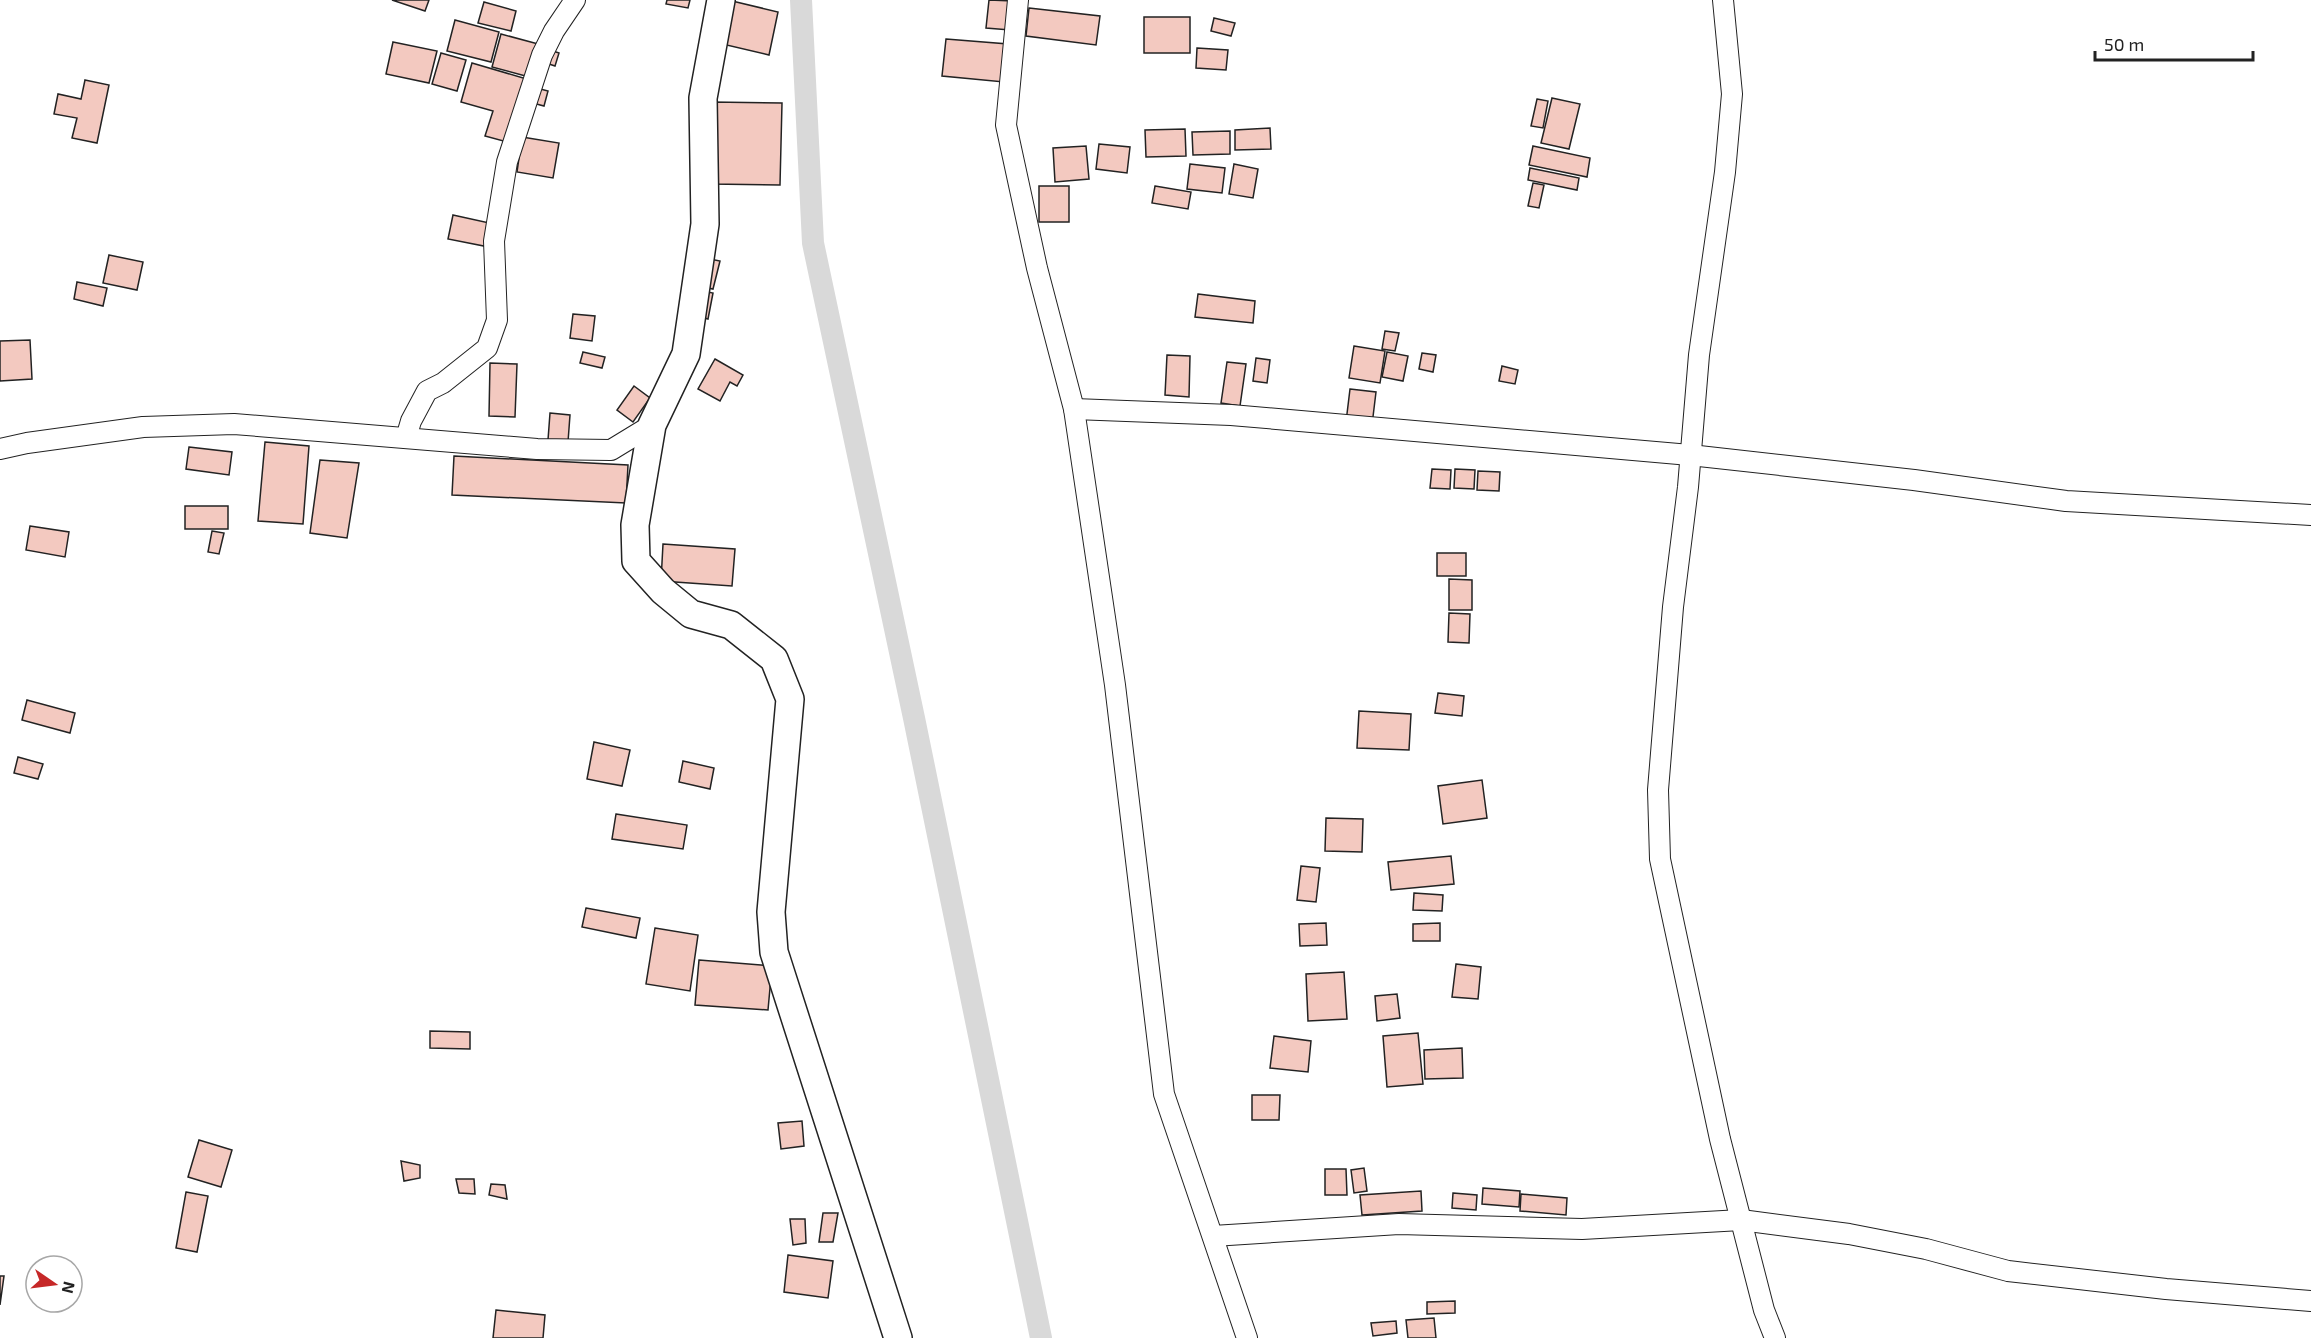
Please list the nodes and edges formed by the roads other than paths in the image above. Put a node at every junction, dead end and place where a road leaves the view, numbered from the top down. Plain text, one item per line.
1 (575, 0) edge
2 (721, 0) edge
3 (1018, 0) edge
4 (1723, 0) edge
5 (1074, 409) junction
6 (652, 425) junction
7 (406, 438) junction
8 (0, 449) edge
9 (1690, 455) junction
10 (2311, 515) edge
11 (1741, 1220) junction
12 (1213, 1236) junction
13 (2311, 1301) edge
14 (898, 1338) edge
15 (1247, 1338) edge
16 (1775, 1338) edge

1 - 7 street
2 - 6 street
3 - 5 street
4 - 9 street
5 - 9 street
5 - 12 street
6 - 7 street
6 - 14 street
7 - 8 street
9 - 10 street
9 - 11 street
11 - 12 street
11 - 13 street
11 - 16 street
12 - 15 street

